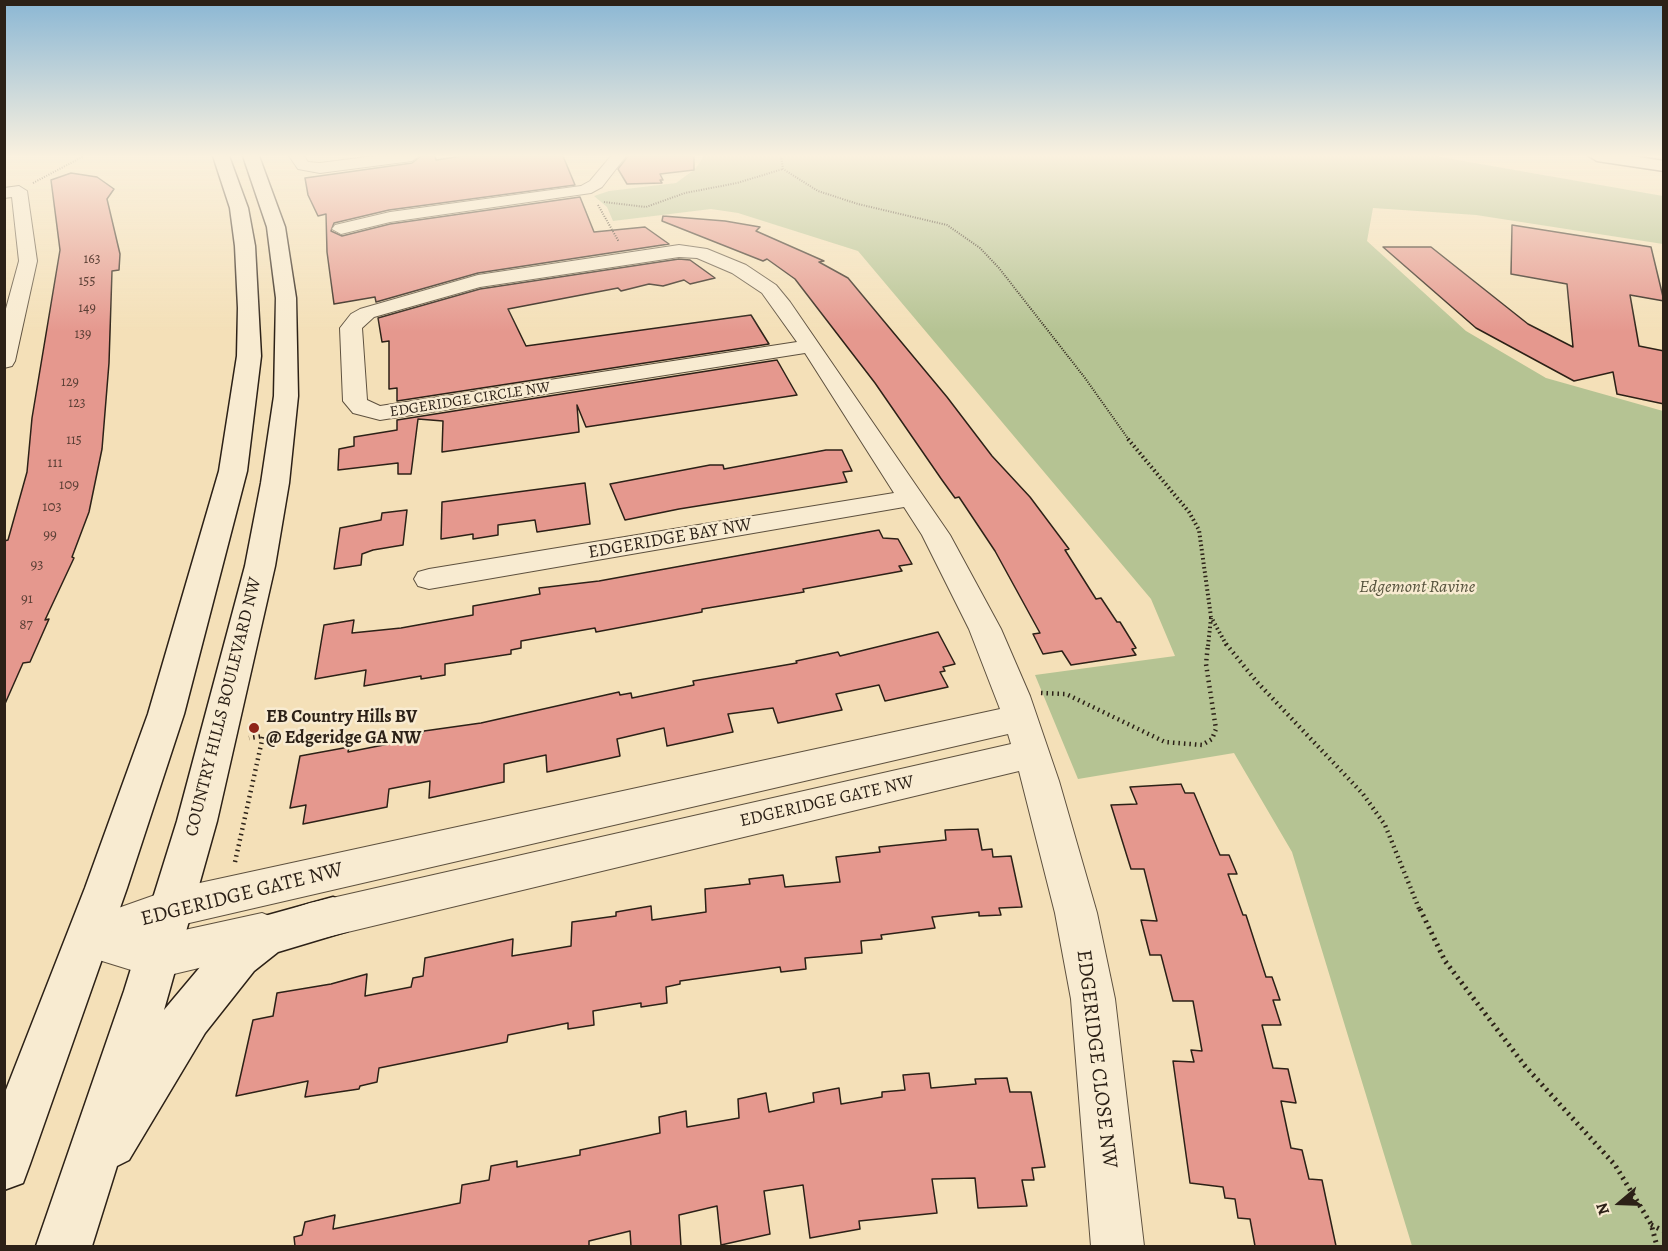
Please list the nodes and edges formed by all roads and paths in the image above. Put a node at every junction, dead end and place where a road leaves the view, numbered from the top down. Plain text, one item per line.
1 (17, 214) edge
2 (240, 214) edge
3 (271, 214) edge
4 (409, 214) edge
5 (604, 214) edge
6 (905, 214) edge
7 (341, 229) dead end
8 (629, 258) junction
9 (811, 346) junction
10 (4, 362) edge
11 (911, 498) junction
12 (429, 579) dead end
13 (1211, 617) junction
14 (1028, 724) junction
15 (240, 740) dead end
16 (617, 808) junction
17 (622, 849) junction
18 (235, 862) dead end
19 (172, 908) junction
20 (333, 917) junction
21 (88, 938) junction
22 (157, 957) junction
23 (4, 1164) edge
24 (81, 1192) junction
25 (1650, 1224) junction
26 (1664, 1231) edge
27 (64, 1246) edge
28 (1118, 1246) edge
29 (1657, 1246) edge

1 - 10 street
2 - 21 main road
3 - 19 main road, COUNTRY HILLS BOULEVARD NW
4 - 7 street
5 - 8 path
6 - 13 path
8 - 9 street, EDGERIDGE CIRCLE NW
8 - 9 street, EDGERIDGE CIRCLE NW
9 - 11 street, EDGERIDGE CIRCLE NW
11 - 12 street, EDGERIDGE BAY NW
11 - 14 street, EDGERIDGE CIRCLE NW
13 - 14 path
13 - 25 path
14 - 16 street, EDGERIDGE GATE NW
14 - 17 street, EDGERIDGE GATE NW
14 - 28 street, EDGERIDGE CLOSE NW
15 - 18 path
16 - 17 street
16 - 19 street, EDGERIDGE GATE NW
17 - 20 street, EDGERIDGE GATE NW
19 - 21 street, EDGERIDGE GATE NW
19 - 22 main road, COUNTRY HILLS BOULEVARD NW
20 - 22 street, EDGERIDGE GATE NW
20 - 24 main road
21 - 22 street, EDGERIDGE GATE NW
21 - 23 main road
22 - 24 main road, COUNTRY HILLS BOULEVARD NW
24 - 27 main road, COUNTRY HILLS BOULEVARD NW
25 - 26 path
25 - 29 path

